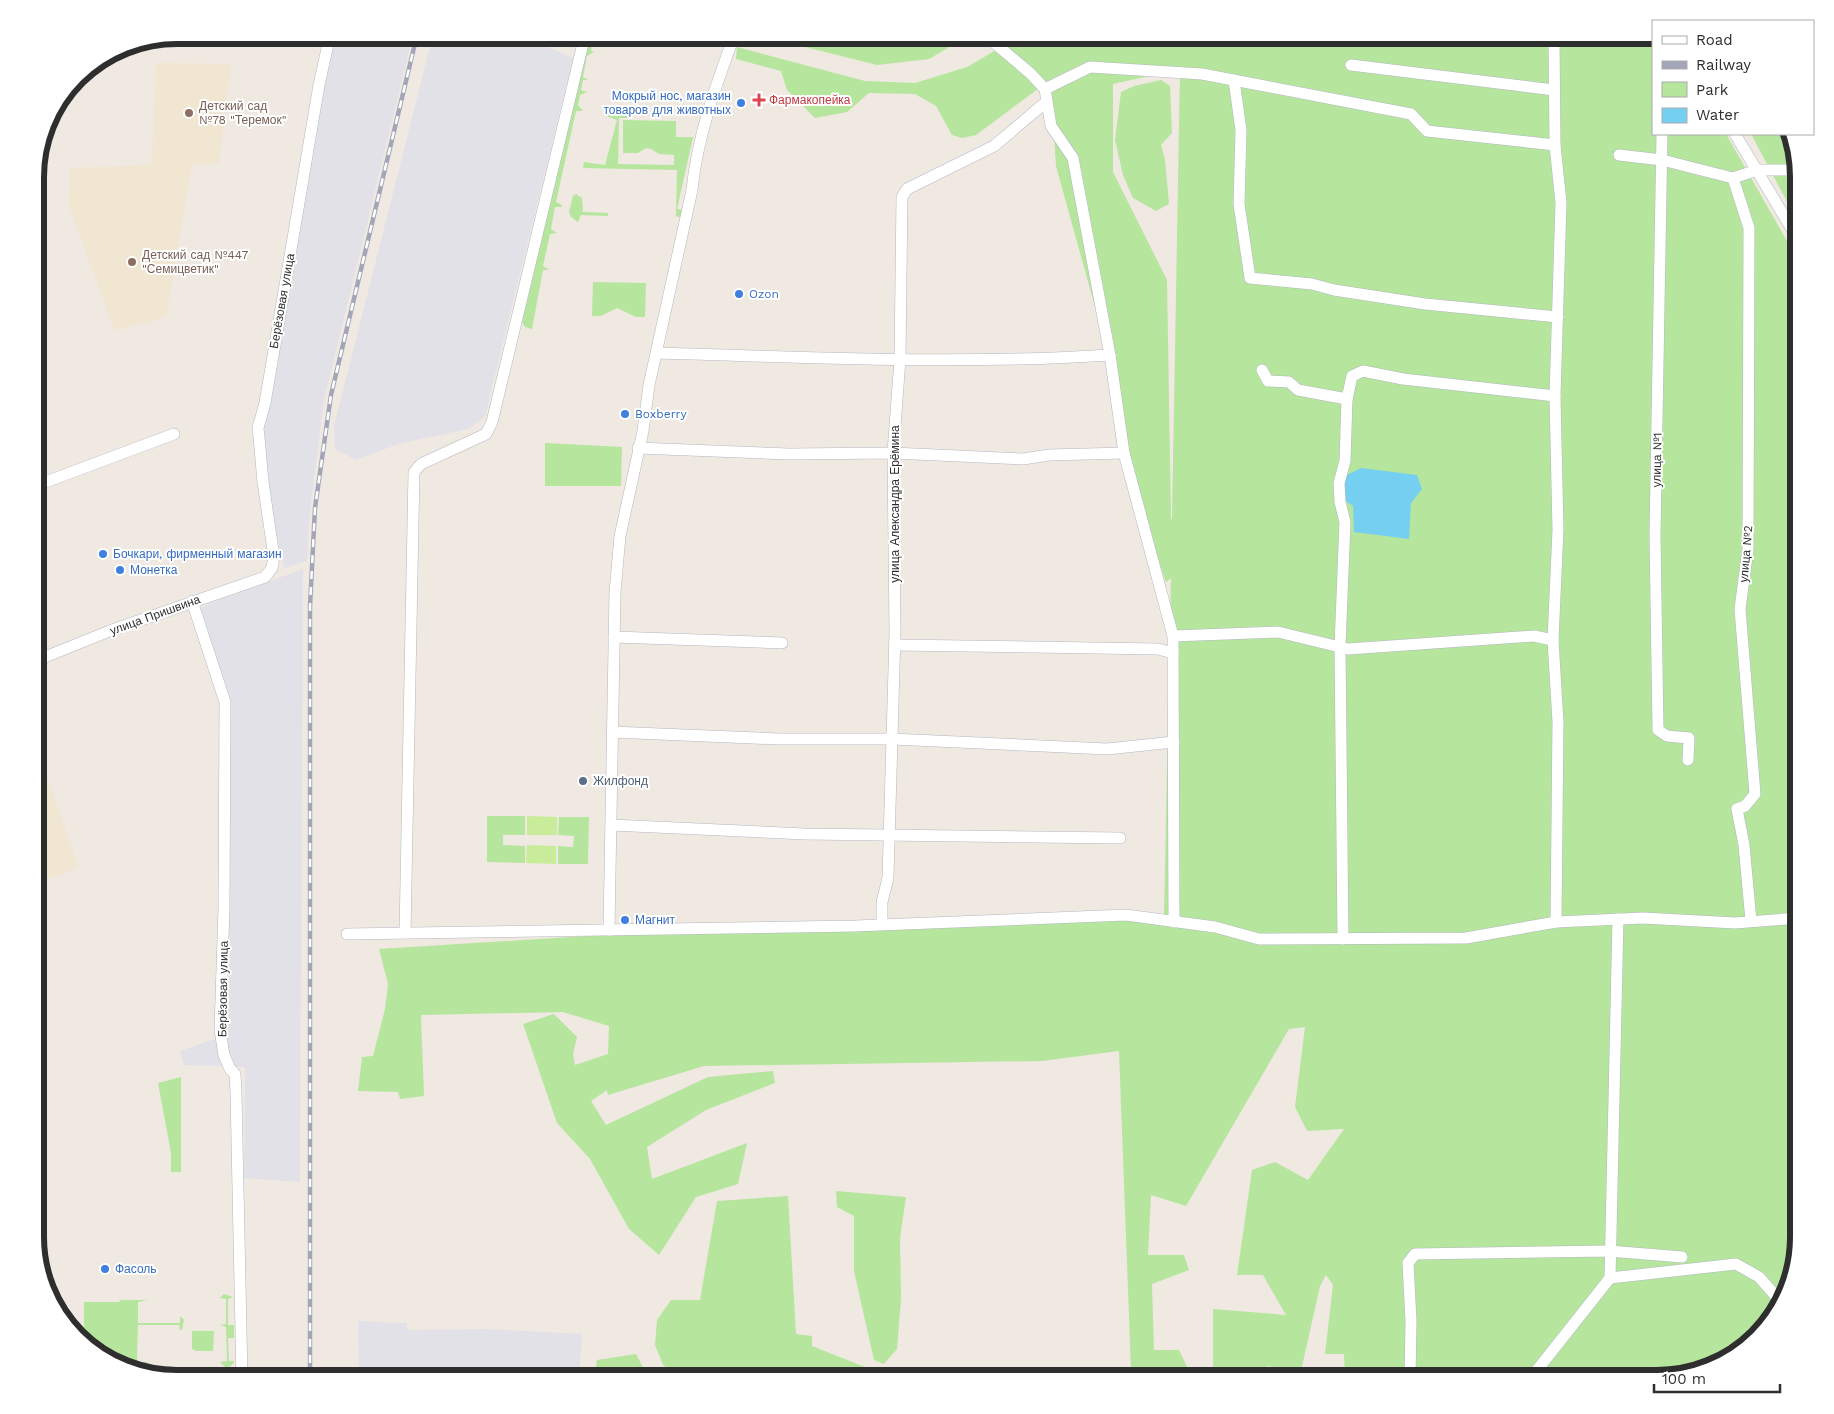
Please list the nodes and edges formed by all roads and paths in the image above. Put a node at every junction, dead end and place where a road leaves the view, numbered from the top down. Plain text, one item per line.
1 (328, 44) edge
2 (583, 44) edge
3 (730, 44) edge
4 (996, 44) edge
5 (1554, 44) edge
6 (1351, 64) dead end
7 (1234, 80) junction
8 (1045, 89) junction
9 (1554, 90) junction
10 (1046, 102) junction
11 (1662, 135) edge
12 (1737, 135) edge
13 (1554, 145) junction
14 (1619, 155) dead end
15 (1662, 160) junction
16 (1757, 170) junction
17 (1790, 170) edge
18 (1733, 178) junction
19 (1790, 226) edge
20 (1558, 317) junction
21 (657, 353) junction
22 (1110, 355) junction
23 (900, 359) junction
24 (1262, 370) dead end
25 (1555, 396) junction
26 (1347, 399) junction
27 (174, 434) dead end
28 (638, 448) junction
29 (894, 453) junction
30 (1124, 453) junction
31 (44, 483) edge
32 (272, 568) joint
33 (192, 601) junction
34 (1173, 636) junction
35 (614, 637) junction
36 (1553, 640) junction
37 (782, 643) dead end
38 (895, 645) junction
39 (1340, 646) junction
40 (1173, 653) junction
41 (44, 658) edge
42 (612, 732) junction
43 (892, 739) junction
44 (1174, 742) junction
45 (1688, 760) dead end
46 (611, 825) junction
47 (889, 833) junction
48 (1120, 838) dead end
49 (1618, 919) junction
50 (1790, 919) edge
51 (1751, 921) junction
52 (1174, 922) junction
53 (1556, 922) junction
54 (882, 924) junction
55 (609, 930) junction
56 (406, 933) junction
57 (347, 934) dead end
58 (1343, 939) junction
59 (1609, 1251) junction
60 (1682, 1257) dead end
61 (1610, 1278) junction
62 (1776, 1296) edge
63 (242, 1370) edge
64 (1410, 1370) edge
65 (1537, 1370) edge

1 - 32 street, Берёзовая улица
2 - 56 street
3 - 21 street
4 - 8 street
5 - 9 street
6 - 9 street
7 - 8 street
7 - 13 street
7 - 20 street
8 - 10 street
9 - 13 street
10 - 22 street
10 - 23 street, улица Александра Ерёмина
11 - 15 street, улица №1
12 - 16 street
13 - 20 street
14 - 15 street
15 - 18 street
15 - 45 street, улица №1
16 - 17 street
16 - 18 street
16 - 19 street
18 - 51 street, улица №2
20 - 25 street
21 - 23 street
21 - 28 street
22 - 23 street
22 - 30 street
23 - 29 street, улица Александра Ерёмина
24 - 26 street
25 - 26 street
25 - 36 street
26 - 39 street
27 - 31 street
28 - 29 street
28 - 35 street
29 - 30 street
29 - 38 street, улица Александра Ерёмина
30 - 34 street
32 - 33 street, улица Пришвина
33 - 41 street, улица Пришвина
33 - 63 street, Берёзовая улица
34 - 39 street
34 - 40 street
35 - 37 street
35 - 42 street
36 - 39 street
36 - 53 street
38 - 40 street
38 - 43 street, улица Александра Ерёмина
39 - 58 street
40 - 44 street
42 - 43 street
42 - 46 street
43 - 44 street
43 - 47 street, улица Александра Ерёмина
44 - 52 street
46 - 47 street
46 - 55 street
47 - 48 street
47 - 54 street, улица Александра Ерёмина
49 - 51 street
49 - 53 street
49 - 59 street
50 - 51 street
52 - 54 street
52 - 58 street
53 - 58 street
54 - 55 street
55 - 56 street
56 - 57 street
59 - 60 street
59 - 61 street
59 - 64 street
61 - 62 street
61 - 65 street

